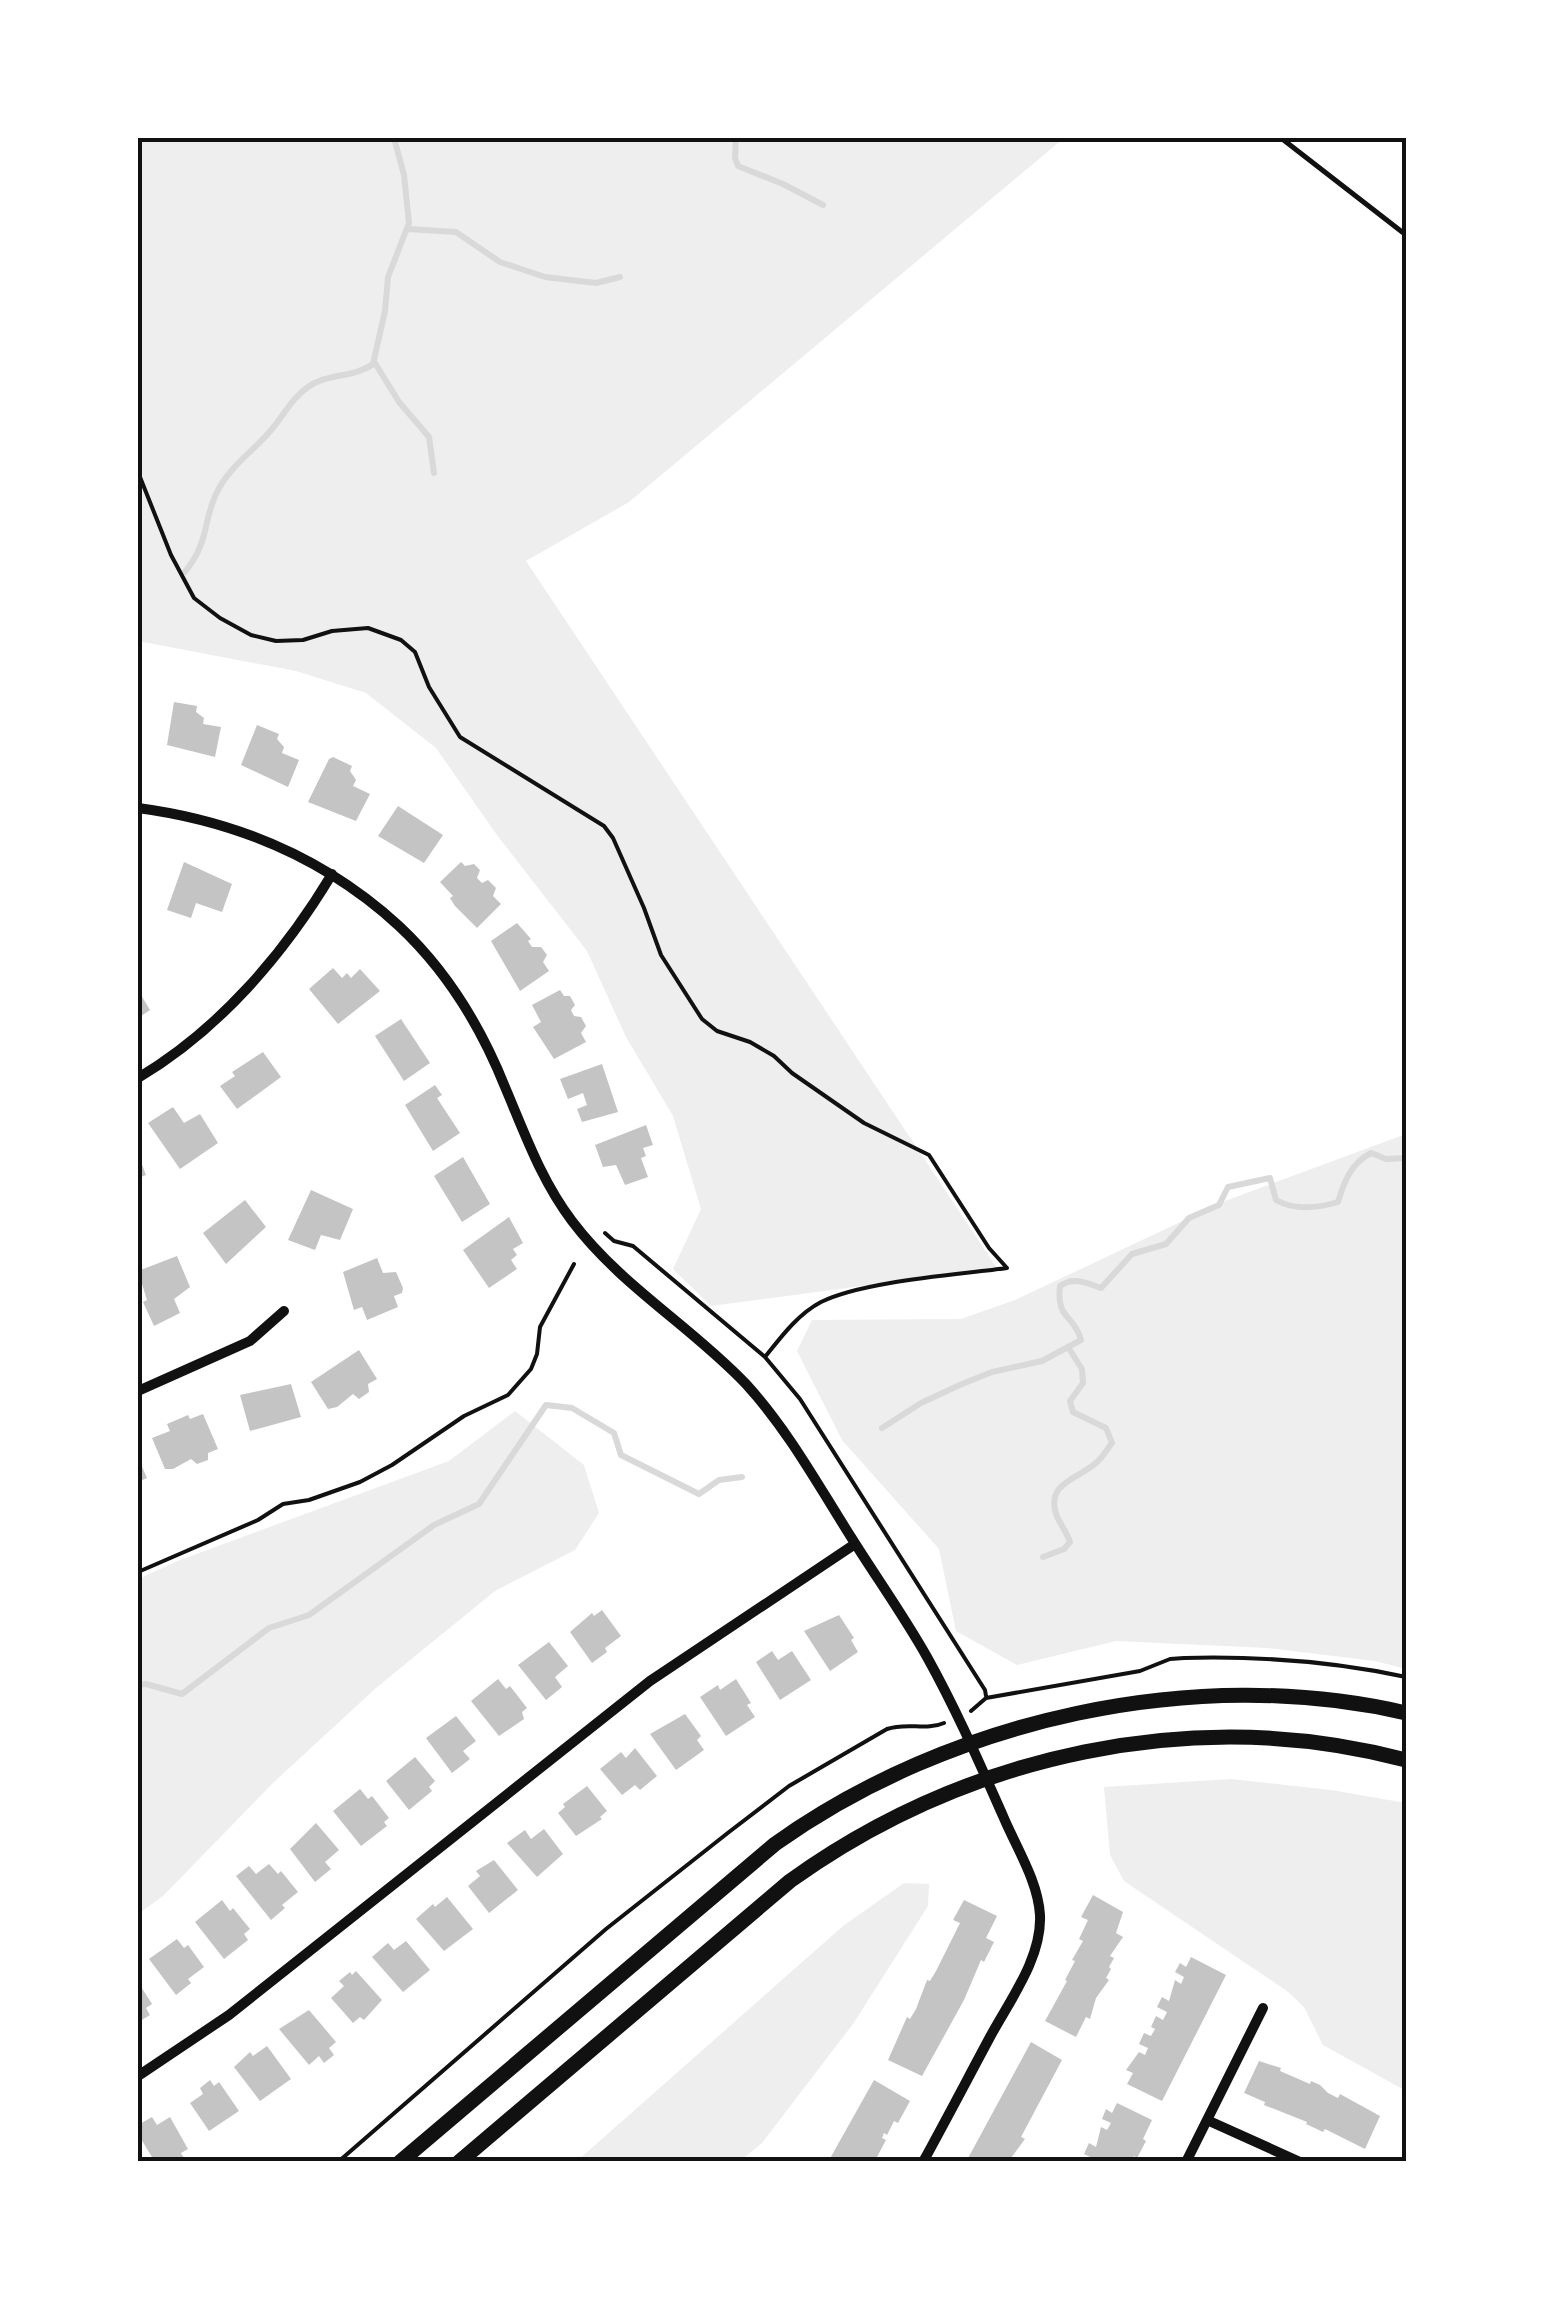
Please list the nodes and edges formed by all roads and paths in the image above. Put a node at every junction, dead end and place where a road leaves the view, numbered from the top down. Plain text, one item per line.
1 (1281, 138) edge
2 (1406, 235) edge
3 (138, 472) edge
4 (138, 808) edge
5 (332, 874) junction
6 (138, 1078) edge
7 (605, 1233) dead end
8 (574, 1264) dead end
9 (284, 1311) dead end
10 (765, 1357) junction
11 (138, 1391) edge
12 (855, 1544) junction
13 (138, 1572) edge
14 (1406, 1677) edge
15 (1406, 1713) edge
16 (934, 1727) dead end
17 (971, 1742) junction
18 (1406, 1760) edge
19 (988, 1776) junction
20 (1263, 2008) dead end
21 (138, 2076) edge
22 (1207, 2120) junction
23 (338, 2162) edge
24 (400, 2162) edge
25 (460, 2162) edge
26 (924, 2162) edge
27 (1186, 2162) edge
28 (1300, 2162) edge

1 - 2 lane
3 - 10 path
4 - 5 street
5 - 6 street
5 - 12 street
7 - 10 path
8 - 13 path
9 - 11 street
10 - 14 path
12 - 17 street
12 - 21 street
15 - 17 main road
16 - 23 path
17 - 19 street
17 - 24 main road
18 - 19 main road
19 - 25 main road
19 - 26 street
20 - 22 street
22 - 27 street
22 - 28 street

